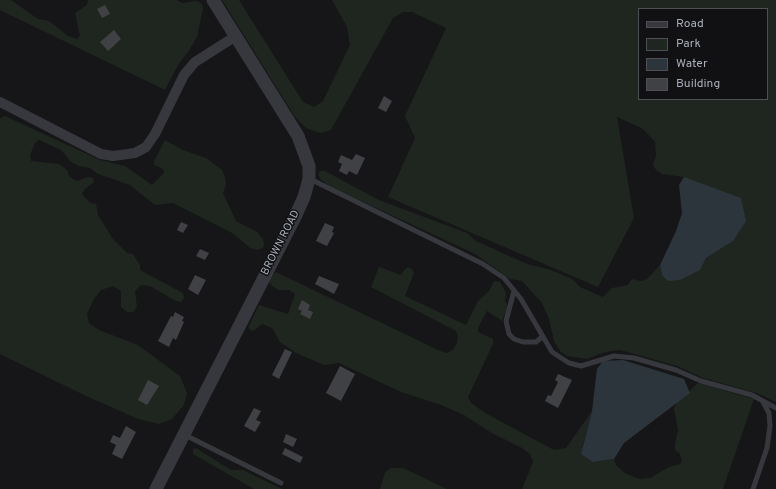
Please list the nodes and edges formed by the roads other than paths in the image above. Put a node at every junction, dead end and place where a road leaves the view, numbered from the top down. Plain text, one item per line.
1 (213, 0) edge
2 (236, 36) junction
3 (0, 102) edge
4 (309, 179) junction
5 (514, 291) junction
6 (542, 336) junction
7 (763, 402) junction
8 (776, 408) edge
9 (184, 434) junction
10 (281, 483) dead end
11 (156, 489) edge
12 (753, 489) edge

1 - 2 street, BROWN ROAD
2 - 3 street
2 - 4 street, BROWN ROAD
4 - 5 lane
4 - 9 street, BROWN ROAD
5 - 6 lane
5 - 6 lane
6 - 7 lane
7 - 8 lane
7 - 12 lane
9 - 10 lane
9 - 11 street, BROWN ROAD

